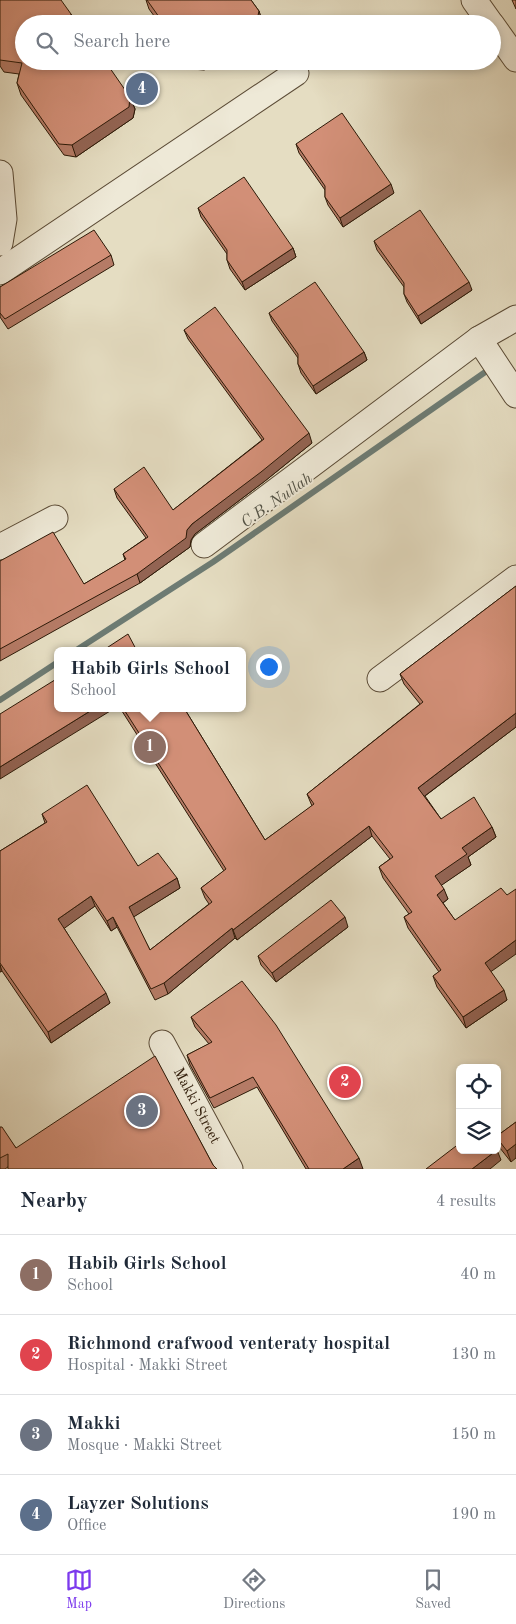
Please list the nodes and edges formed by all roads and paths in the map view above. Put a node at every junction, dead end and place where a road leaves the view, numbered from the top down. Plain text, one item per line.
1 (475, 0) edge
2 (486, 15) edge
3 (501, 37) edge
4 (516, 59) edge
5 (296, 73) dead end
6 (0, 173) edge
7 (0, 243) edge
8 (0, 272) edge
9 (516, 318) edge
10 (479, 339) junction
11 (516, 395) edge
12 (55, 518) dead end
13 (204, 545) dead end
14 (0, 547) edge
15 (516, 578) edge
16 (380, 679) dead end
17 (162, 1043) dead end
18 (230, 1169) edge

1 - 2 street
3 - 4 street
5 - 8 street
6 - 7 street
9 - 10 street
10 - 11 street
10 - 13 street
12 - 14 street
15 - 16 street
17 - 18 street, Makki Street

